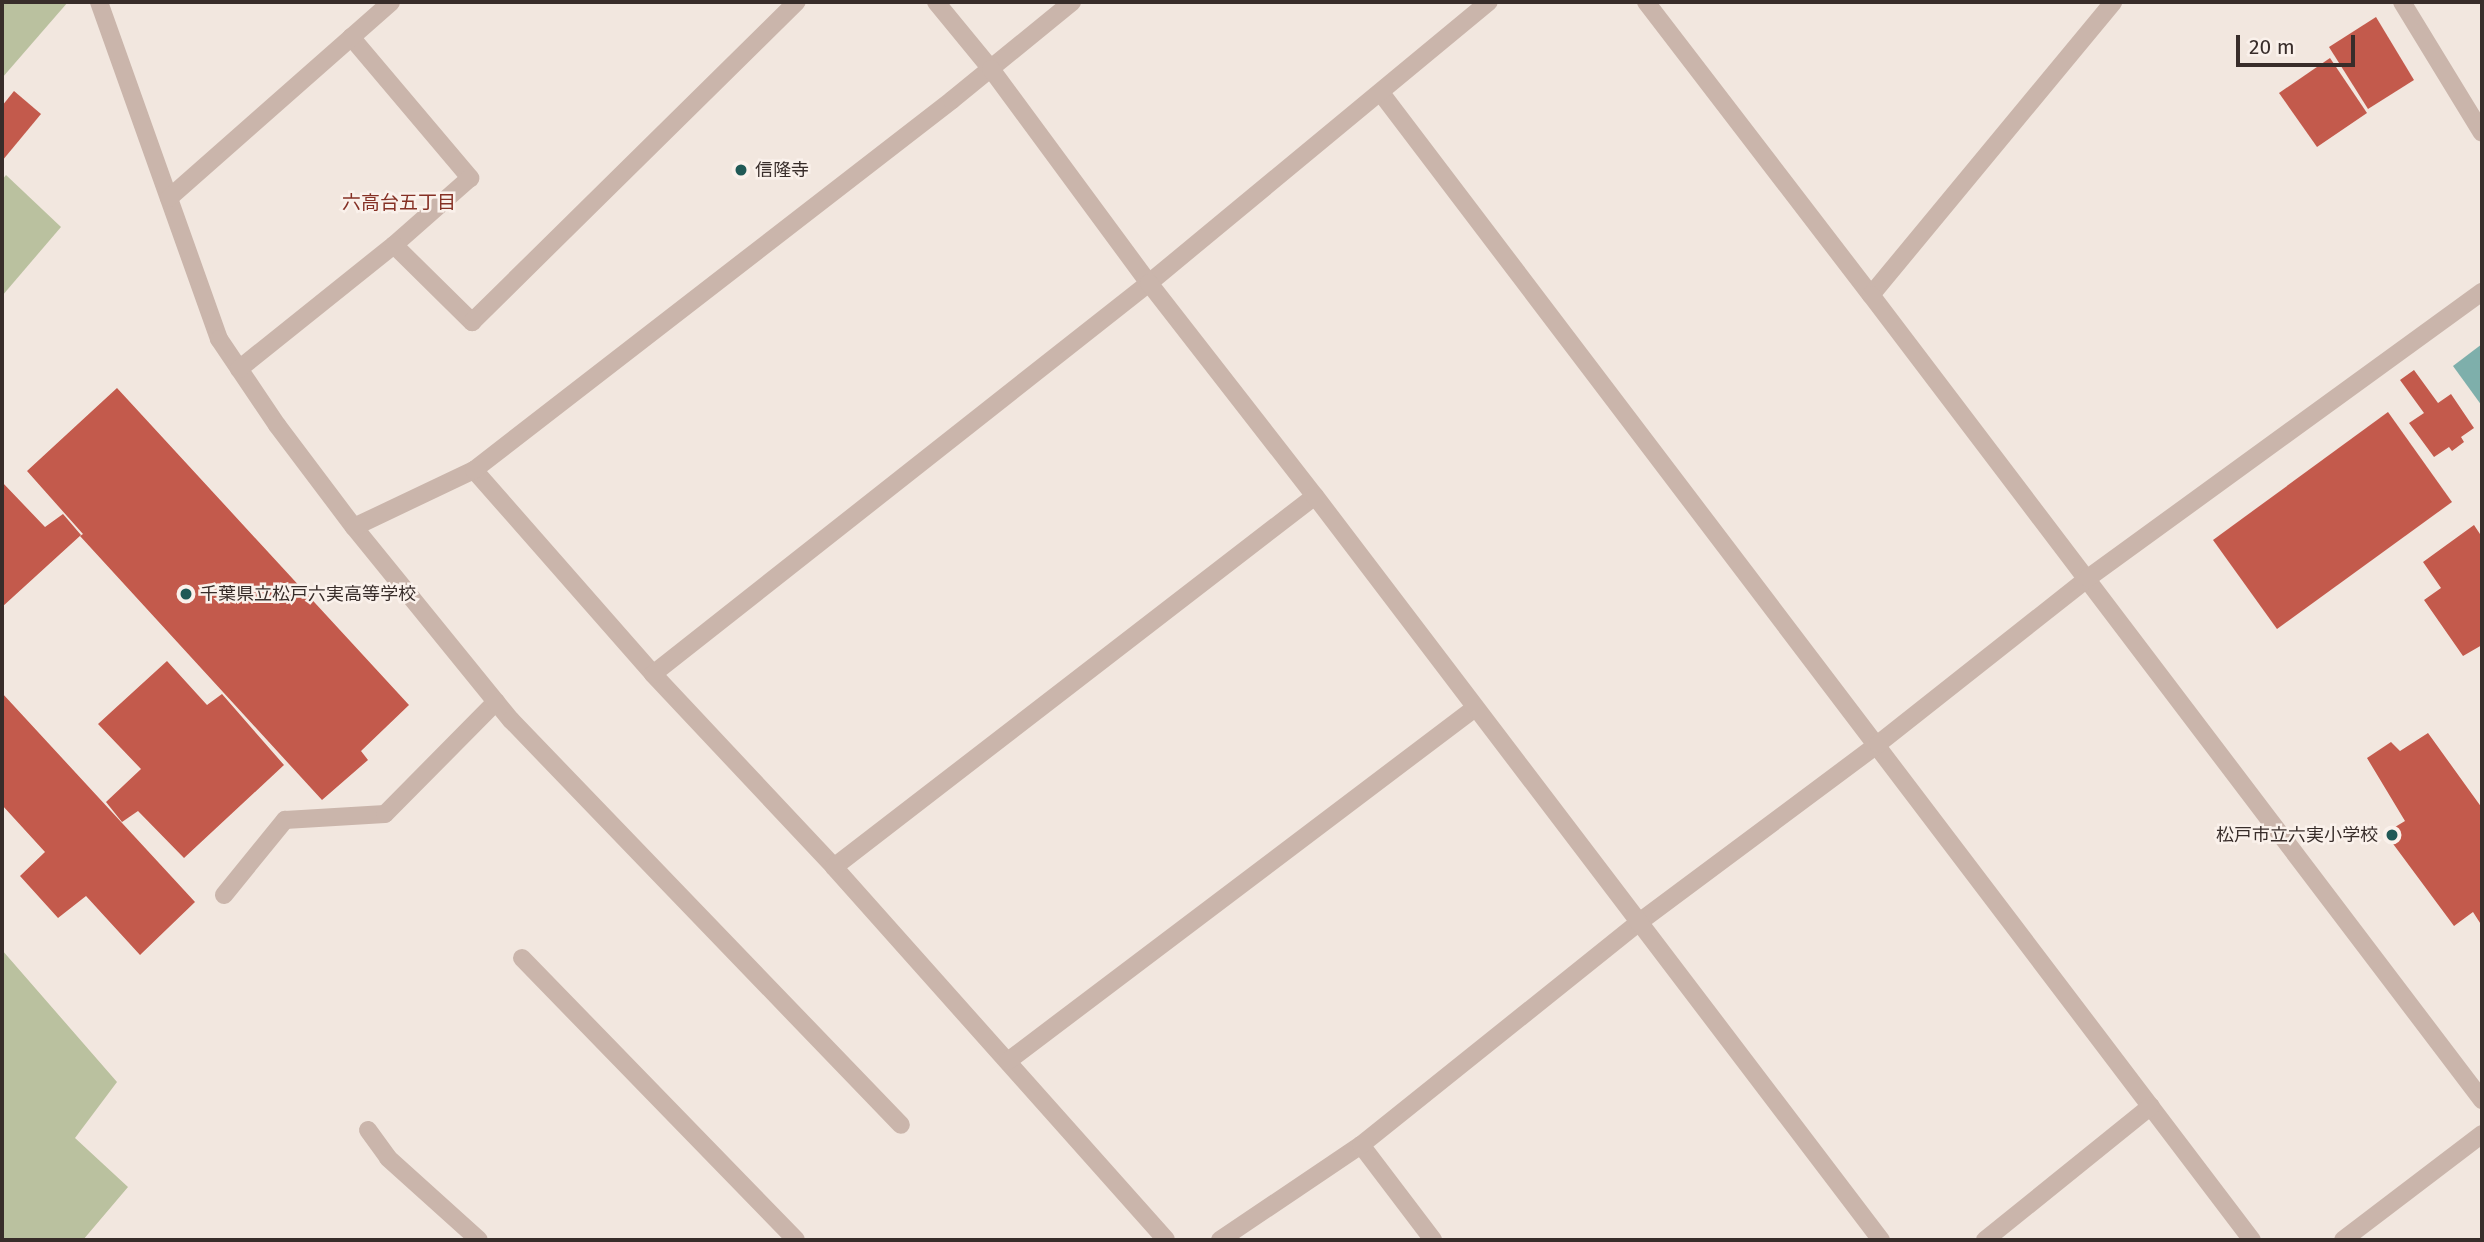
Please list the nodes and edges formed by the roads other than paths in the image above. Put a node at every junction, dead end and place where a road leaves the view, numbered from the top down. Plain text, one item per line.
1 (99, 2) edge
2 (391, 2) edge
3 (936, 2) edge
4 (1072, 2) edge
5 (1489, 2) edge
6 (1646, 2) edge
7 (2113, 2) edge
8 (2402, 2) edge
9 (791, 4) edge
10 (351, 37) junction
11 (991, 69) junction
12 (1381, 93) junction
13 (2482, 133) edge
14 (169, 198) junction
15 (394, 245) junction
16 (1149, 283) junction
17 (2482, 292) edge
18 (1871, 295) junction
19 (239, 369) junction
20 (474, 470) junction
21 (1315, 496) junction
22 (354, 527) junction
23 (2088, 578) junction
24 (653, 674) junction
25 (496, 702) junction
26 (1475, 708) junction
27 (1878, 744) junction
28 (834, 867) junction
29 (224, 895) dead end
30 (1638, 923) junction
31 (522, 958) dead end
32 (1008, 1061) junction
33 (2482, 1100) edge
34 (2151, 1106) junction
35 (901, 1125) dead end
36 (368, 1130) dead end
37 (2482, 1134) edge
38 (1361, 1145) junction
39 (479, 1240) edge
40 (796, 1240) edge
41 (1166, 1240) edge
42 (1220, 1240) edge
43 (1433, 1240) edge
44 (1881, 1240) edge
45 (1985, 1240) edge
46 (2252, 1240) edge
47 (2343, 1240) edge

1 - 14 street
2 - 10 street
3 - 11 street
4 - 11 street
5 - 12 street
6 - 18 street
7 - 18 street
8 - 13 street
9 - 15 street
10 - 14 street
10 - 15 street
11 - 16 street
11 - 20 street
12 - 16 street
12 - 27 street
14 - 19 street
15 - 19 street
16 - 21 street
16 - 24 street
17 - 23 street
18 - 23 street
19 - 22 street
20 - 22 street
20 - 24 street
21 - 26 street
21 - 28 street
22 - 25 street
23 - 27 street
23 - 33 street
24 - 28 street
25 - 29 street
25 - 35 street
26 - 30 street
26 - 32 street
27 - 30 street
27 - 34 street
28 - 32 street
30 - 38 street
30 - 44 street
31 - 40 street
32 - 41 street
34 - 45 street
34 - 46 street
36 - 39 street
37 - 47 street
38 - 42 street
38 - 43 street

